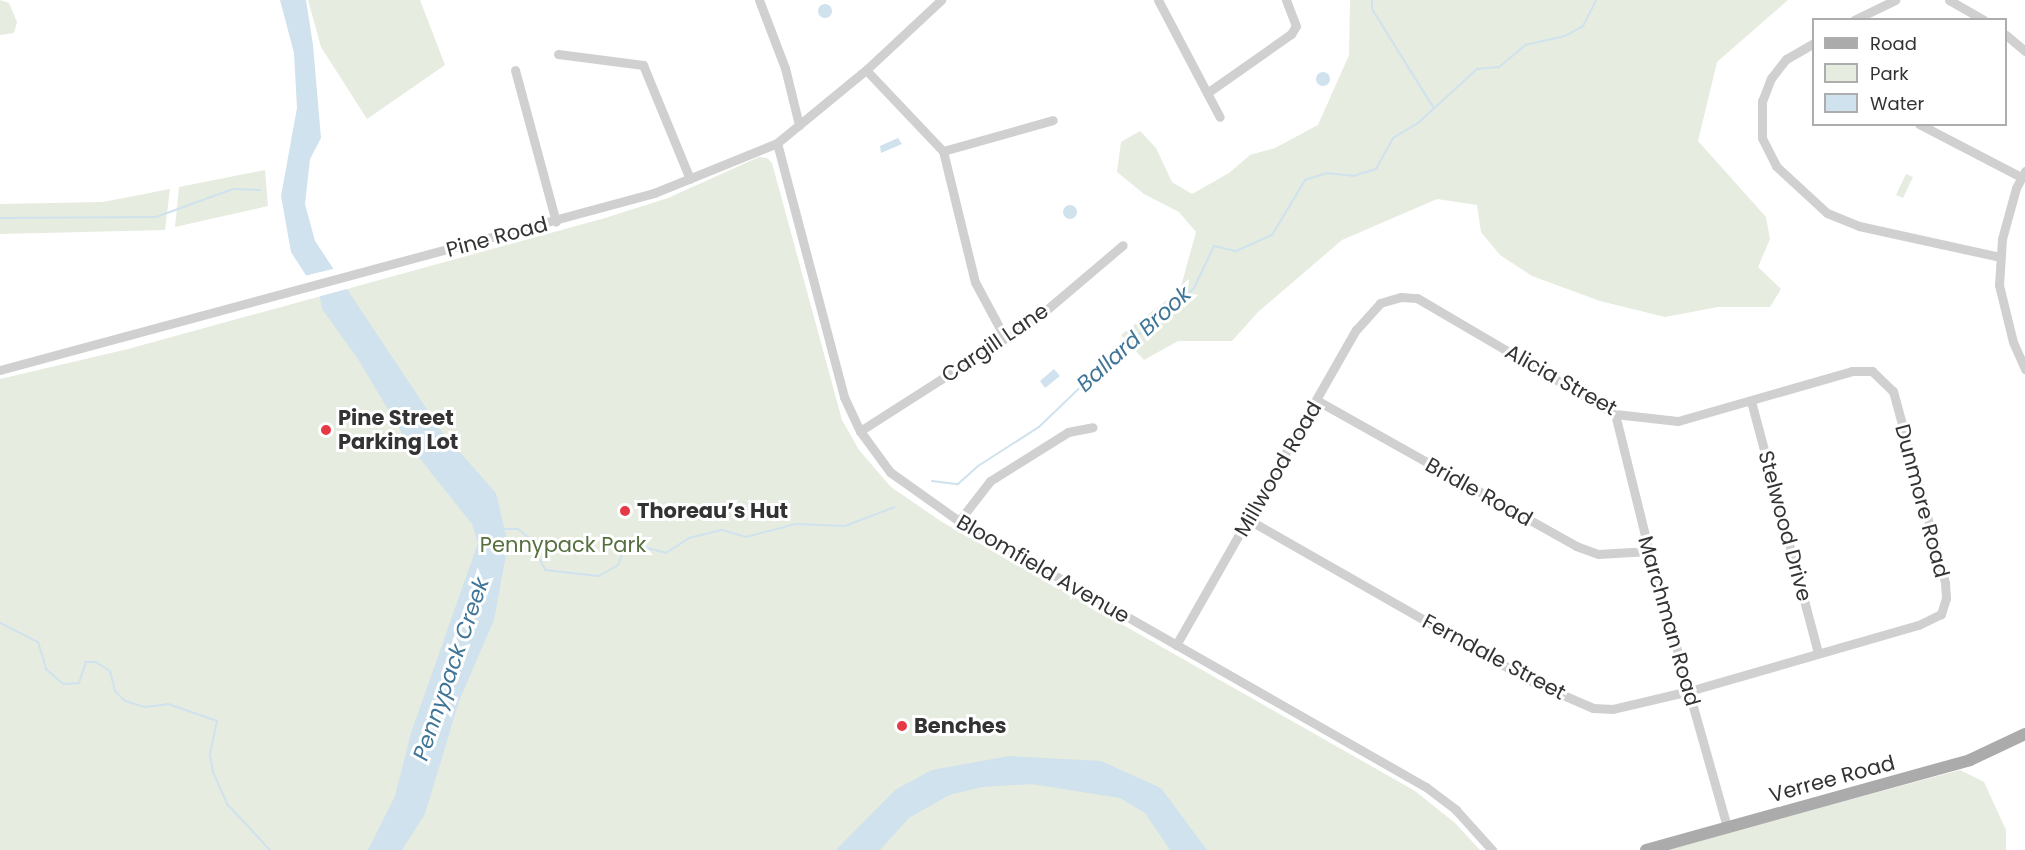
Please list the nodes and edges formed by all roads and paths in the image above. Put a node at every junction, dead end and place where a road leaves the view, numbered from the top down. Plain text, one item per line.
1 (759, 0) edge
2 (941, 0) edge
3 (1158, 0) edge
4 (1286, 0) edge
5 (1895, 0) edge
6 (1949, 0) edge
7 (1858, 18) edge
8 (1980, 18) edge
9 (2007, 36) edge
10 (1812, 44) edge
11 (2025, 51) edge
12 (558, 54) dead end
13 (515, 70) dead end
14 (866, 70) junction
15 (1207, 93) junction
16 (1220, 117) dead end
17 (1053, 120) dead end
18 (799, 125) junction
19 (1923, 126) edge
20 (777, 143) junction
21 (943, 151) junction
22 (2023, 174) edge
23 (690, 179) junction
24 (556, 222) junction
25 (1123, 245) dead end
26 (2000, 257) junction
27 (1386, 299) joint
28 (1005, 338) junction
29 (2025, 369) edge
30 (0, 370) edge
31 (1884, 379) joint
32 (1318, 401) junction
33 (1751, 401) junction
34 (1615, 414) junction
35 (1093, 427) dead end
36 (860, 431) junction
37 (959, 520) junction
38 (1249, 520) junction
39 (1649, 551) junction
40 (1929, 619) joint
41 (1176, 645) junction
42 (1818, 652) junction
43 (1689, 691) junction
44 (2025, 734) edge
45 (1727, 827) junction
46 (1492, 850) edge
47 (1646, 850) edge

1 - 18 street
2 - 14 street, Pine Road
3 - 15 street
4 - 15 street
5 - 7 street
6 - 8 street
9 - 11 street
10 - 26 street
12 - 23 street
13 - 24 street
14 - 18 street, Pine Road
14 - 21 street
15 - 16 street
17 - 21 street
18 - 20 street, Pine Road
19 - 22 street
20 - 23 street, Pine Road
20 - 36 street, Bloomfield Avenue
21 - 28 street
22 - 26 street
23 - 24 street, Pine Road
24 - 30 street, Pine Road
25 - 28 street, Cargill Lane
26 - 29 street
27 - 32 street, Millwood Road
27 - 34 street, Alicia Street
28 - 36 street, Cargill Lane
31 - 33 street, Alicia Street
31 - 40 street, Dunmore Road
32 - 38 street, Millwood Road
32 - 39 street, Bridle Road
33 - 34 street, Alicia Street
33 - 42 street, Stelwood Drive
34 - 39 street, Marchman Road
35 - 37 street
36 - 37 street, Bloomfield Avenue
37 - 41 street, Bloomfield Avenue
38 - 41 street, Millwood Road
38 - 43 street, Ferndale Street
39 - 43 street, Marchman Road
40 - 42 street, Ferndale Street
41 - 46 street, Bloomfield Avenue
42 - 43 street, Ferndale Street
43 - 45 street, Marchman Road
44 - 45 main road, Verree Road
45 - 47 main road, Verree Road

